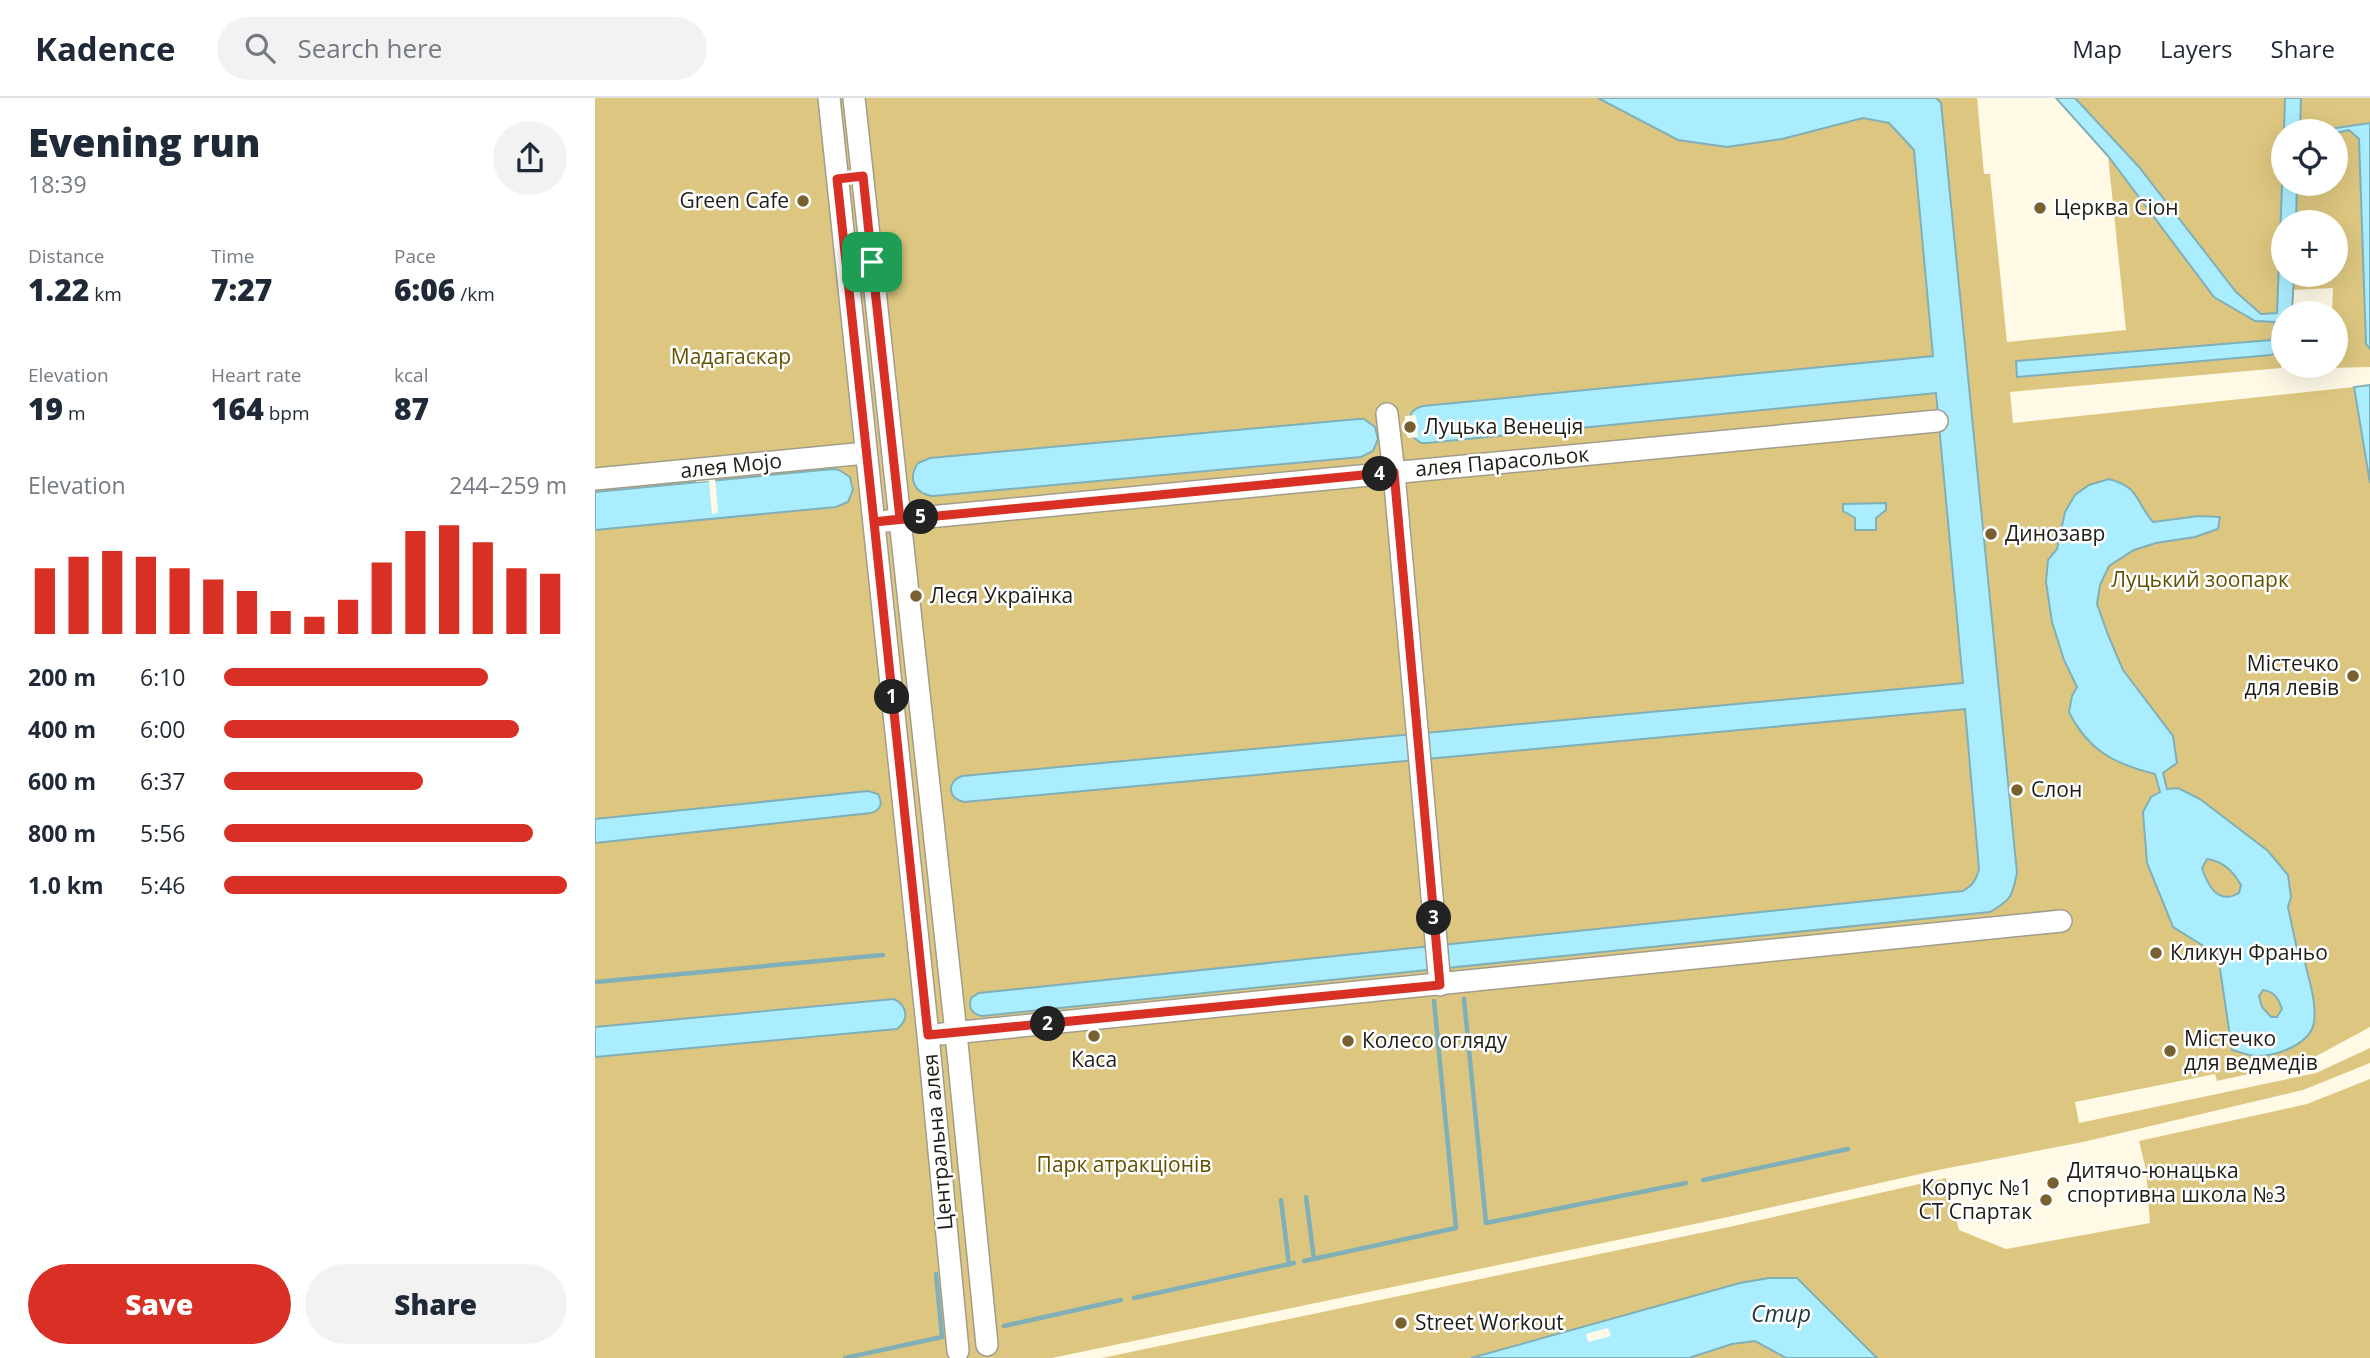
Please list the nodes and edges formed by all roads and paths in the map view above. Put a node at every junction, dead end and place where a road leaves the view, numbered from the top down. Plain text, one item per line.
1 (829, 98) edge
2 (854, 98) edge
3 (863, 176) junction
4 (837, 179) junction
5 (1387, 414) dead end
6 (1937, 421) dead end
7 (866, 453) junction
8 (1394, 472) junction
9 (595, 479) edge
10 (900, 519) junction
11 (874, 522) junction
12 (924, 739) junction
13 (897, 741) junction
14 (2061, 921) dead end
15 (949, 965) junction
16 (921, 968) junction
17 (1440, 985) junction
18 (956, 1033) junction
19 (928, 1035) junction

1 - 4 street, Центральна алея
2 - 3 street, Центральна алея
3 - 4 street
3 - 10 street, Центральна алея
4 - 7 street, Центральна алея
5 - 8 street
6 - 8 street, алея Парасольок
7 - 9 street, алея Mojo
7 - 11 street, Центральна алея
8 - 10 street, алея Парасольок
8 - 17 street
10 - 11 street, алея Парасольок
10 - 12 street, Центральна алея
11 - 13 street, Центральна алея
12 - 13 street
12 - 15 street, Центральна алея
13 - 16 street, Центральна алея
14 - 17 street
15 - 16 street
15 - 18 street, Центральна алея
16 - 19 street, Центральна алея
17 - 18 street
18 - 19 street
18 - 19 street, Центральна алея

